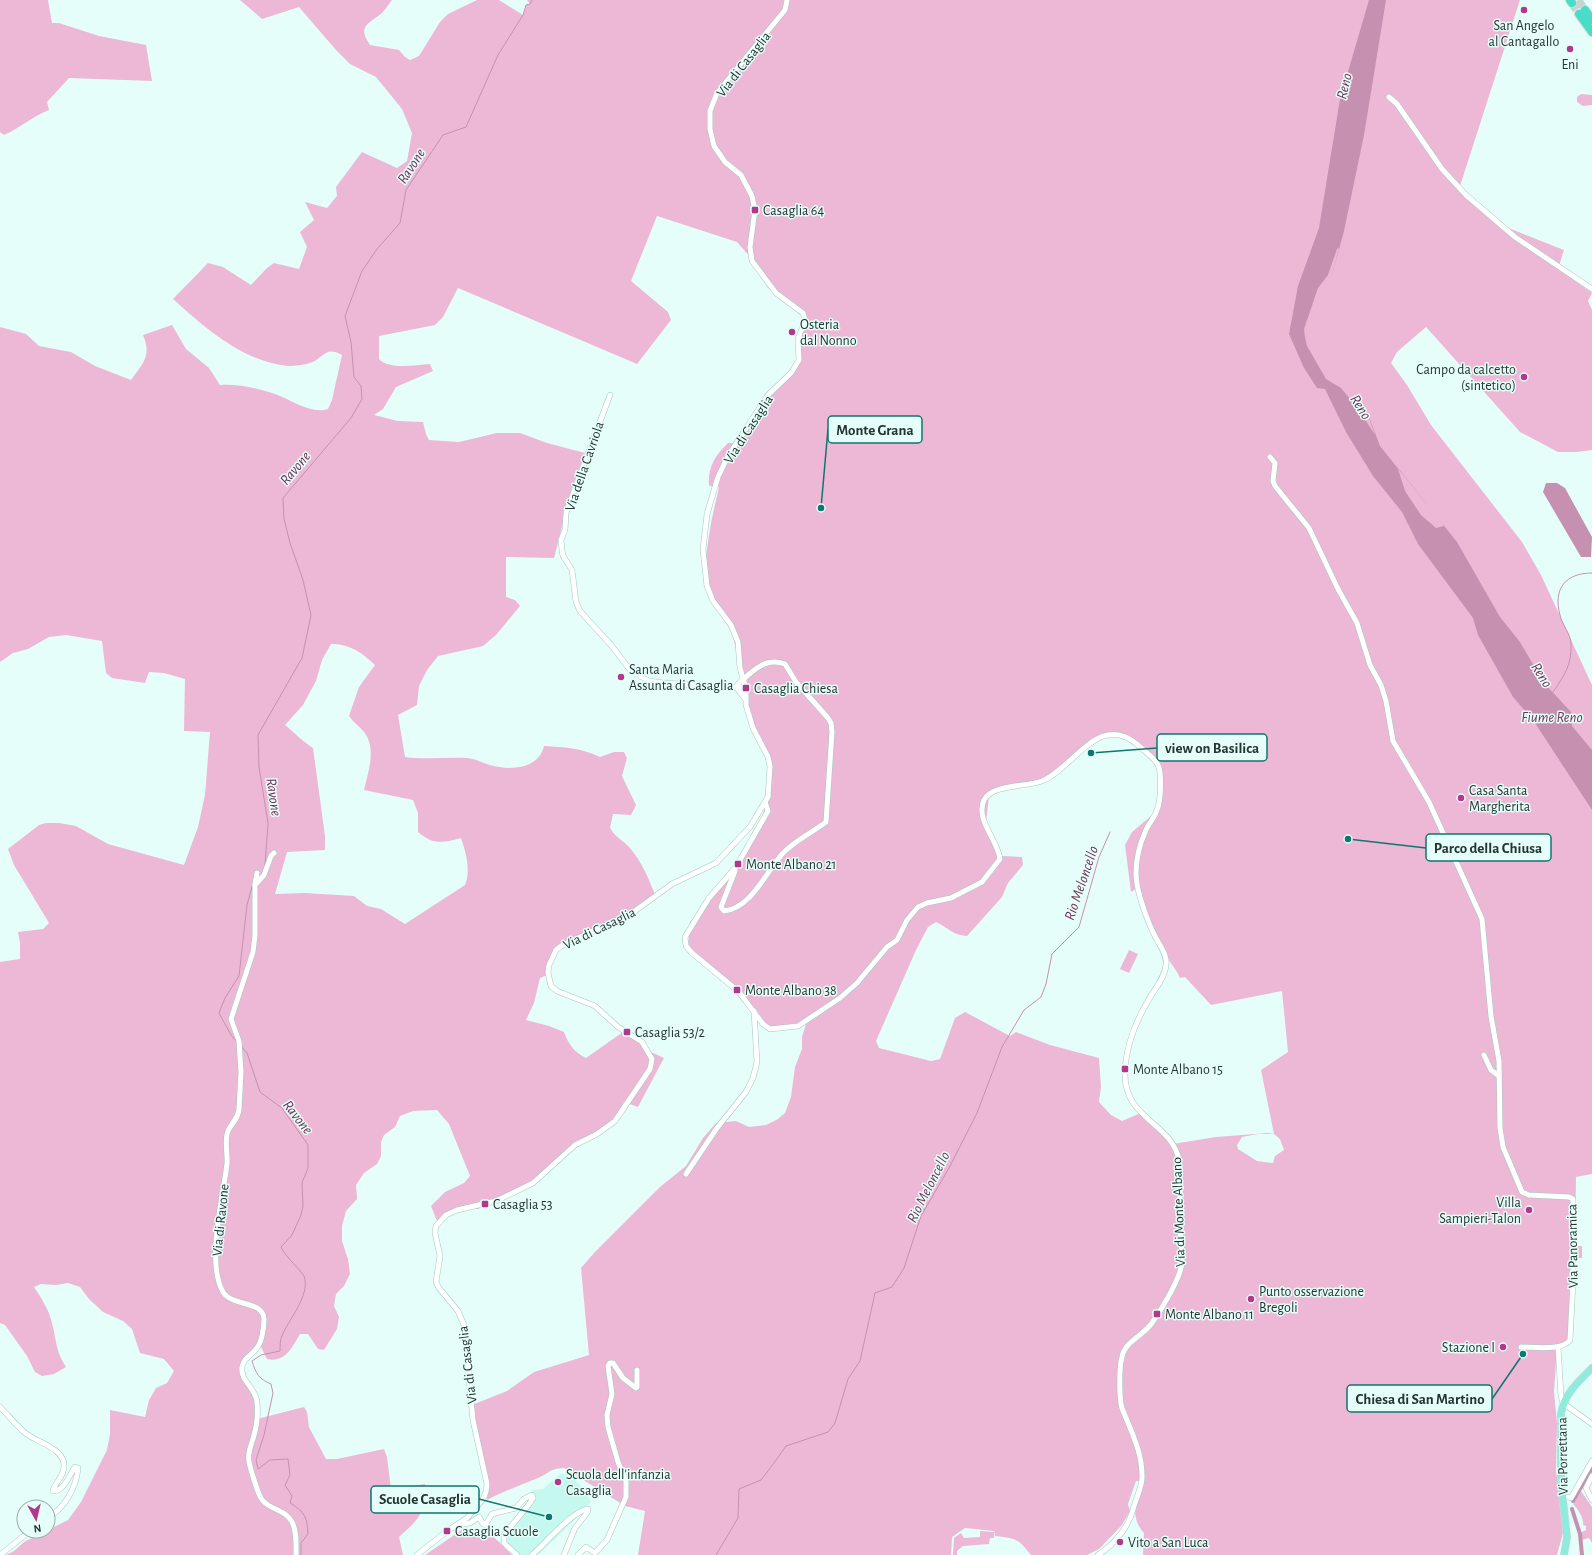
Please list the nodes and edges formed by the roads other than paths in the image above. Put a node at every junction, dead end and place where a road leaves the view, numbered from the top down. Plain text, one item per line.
1 (793, 0) edge
2 (787, 2) edge
3 (1592, 20) edge
4 (1592, 32) edge
5 (1389, 97) dead end
6 (1592, 289) edge
7 (610, 395) dead end
8 (1270, 457) dead end
9 (743, 679) junction
10 (736, 687) junction
11 (746, 688) junction
12 (746, 700) junction
13 (765, 802) junction
14 (274, 854) dead end
15 (736, 867) junction
16 (257, 873) dead end
17 (255, 885) junction
18 (753, 1010) junction
19 (1484, 1055) dead end
20 (1499, 1076) junction
21 (686, 1174) dead end
22 (1522, 1347) dead end
23 (1558, 1347) junction
24 (1592, 1368) edge
25 (637, 1370) dead end
26 (1563, 1403) junction
27 (0, 1407) edge
28 (1592, 1424) edge
29 (1592, 1461) edge
30 (1592, 1476) edge
31 (1568, 1497) dead end
32 (1592, 1500) edge
33 (56, 1513) edge
34 (457, 1525) junction
35 (20, 1539) edge
36 (0, 1555) edge
37 (296, 1555) edge
38 (417, 1555) edge
39 (517, 1555) edge
40 (532, 1555) edge
41 (564, 1555) edge
42 (578, 1555) edge
43 (1098, 1555) edge
44 (1564, 1555) edge

1 - 2 street
2 - 9 street, Via di Casaglia
3 - 4 highway
5 - 6 street
7 - 10 street, Via della Cavriola
8 - 20 street, Via Panoramica
9 - 10 street
9 - 11 street, Via di Casaglia
9 - 15 street, Via di Monte Albano
10 - 11 street, Via della Cavriola
10 - 12 street
11 - 12 street, Via di Casaglia
12 - 13 street, Via di Casaglia
13 - 15 street, Via di Monte Albano
13 - 34 street, Via di Casaglia
14 - 17 street
15 - 18 street, Via di Monte Albano
16 - 17 street, Via di Ravone
17 - 37 street, Via di Ravone
18 - 21 street
18 - 43 street, Via di Monte Albano
19 - 20 street
20 - 23 street, Via Panoramica
22 - 23 street
23 - 26 street
24 - 26 main road, Via Porrettana
25 - 42 street
26 - 28 street
26 - 44 main road, Via Porrettana
27 - 33 street
29 - 31 street
30 - 32 street
34 - 38 street, Via di Casaglia
34 - 39 street, Via di Casaglia
35 - 36 street
40 - 41 street

